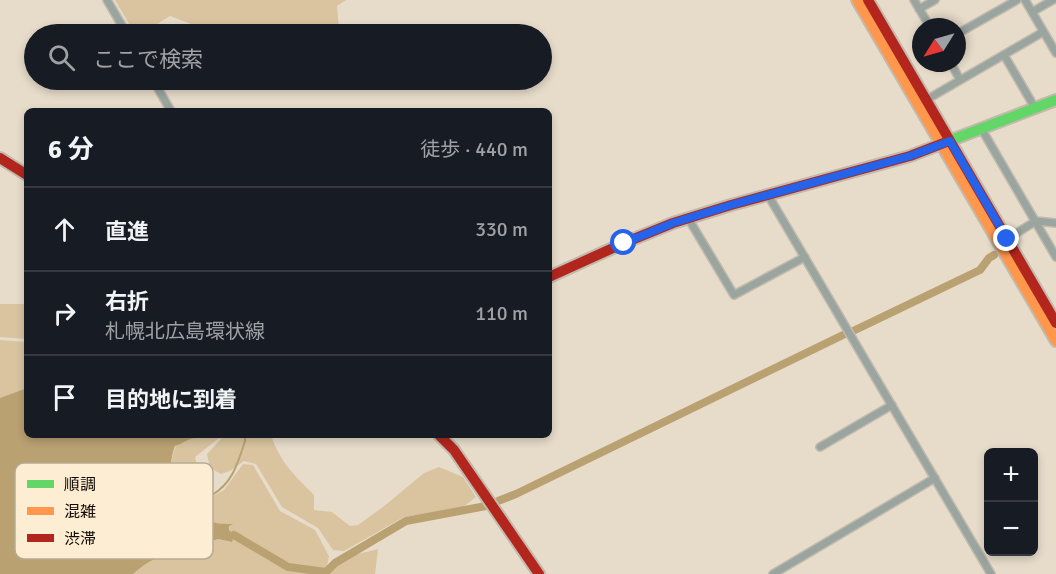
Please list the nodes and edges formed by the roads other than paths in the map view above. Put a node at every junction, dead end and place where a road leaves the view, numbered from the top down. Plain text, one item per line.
1 (108, 0) edge
2 (857, 0) edge
3 (867, 0) edge
4 (914, 0) edge
5 (935, 0) edge
6 (1017, 0) edge
7 (1025, 0) edge
8 (1053, 0) edge
9 (919, 9) junction
10 (1032, 12) junction
11 (924, 18) edge
12 (121, 24) edge
13 (966, 29) edge
14 (1043, 32) junction
15 (1056, 53) edge
16 (1004, 55) junction
17 (956, 72) edge
18 (960, 80) junction
19 (159, 90) edge
20 (926, 100) junction
21 (1056, 100) edge
22 (169, 108) edge
23 (1035, 108) junction
24 (981, 128) junction
25 (945, 142) junction
26 (0, 158) edge
27 (24, 173) edge
28 (768, 195) junction
29 (688, 218) junction
30 (1036, 221) junction
31 (1056, 223) edge
32 (1007, 239) junction
33 (805, 257) junction
34 (1056, 257) edge
35 (552, 276) edge
36 (1056, 323) edge
37 (1056, 341) edge
38 (892, 405) junction
39 (442, 438) edge
40 (820, 447) dead end
41 (935, 478) junction
42 (539, 574) edge
43 (773, 574) edge
44 (991, 574) edge

1 - 12 street
2 - 25 main road
3 - 20 main road
4 - 9 street
5 - 9 street
6 - 13 street
7 - 10 street
8 - 10 street
9 - 11 street
10 - 14 street
14 - 15 street
14 - 16 street
16 - 18 street
16 - 23 street
17 - 18 street
18 - 20 street
19 - 22 street
20 - 25 main road
21 - 23 main road
23 - 24 main road
24 - 25 main road
24 - 30 street
25 - 28 main road
25 - 32 main road
25 - 37 main road
26 - 27 main road
28 - 29 main road
28 - 33 street
29 - 33 street
29 - 35 main road
30 - 31 street
30 - 32 street
30 - 34 street
32 - 36 main road
33 - 38 street
38 - 40 street
38 - 41 street
39 - 42 main road
41 - 43 street
41 - 44 street

